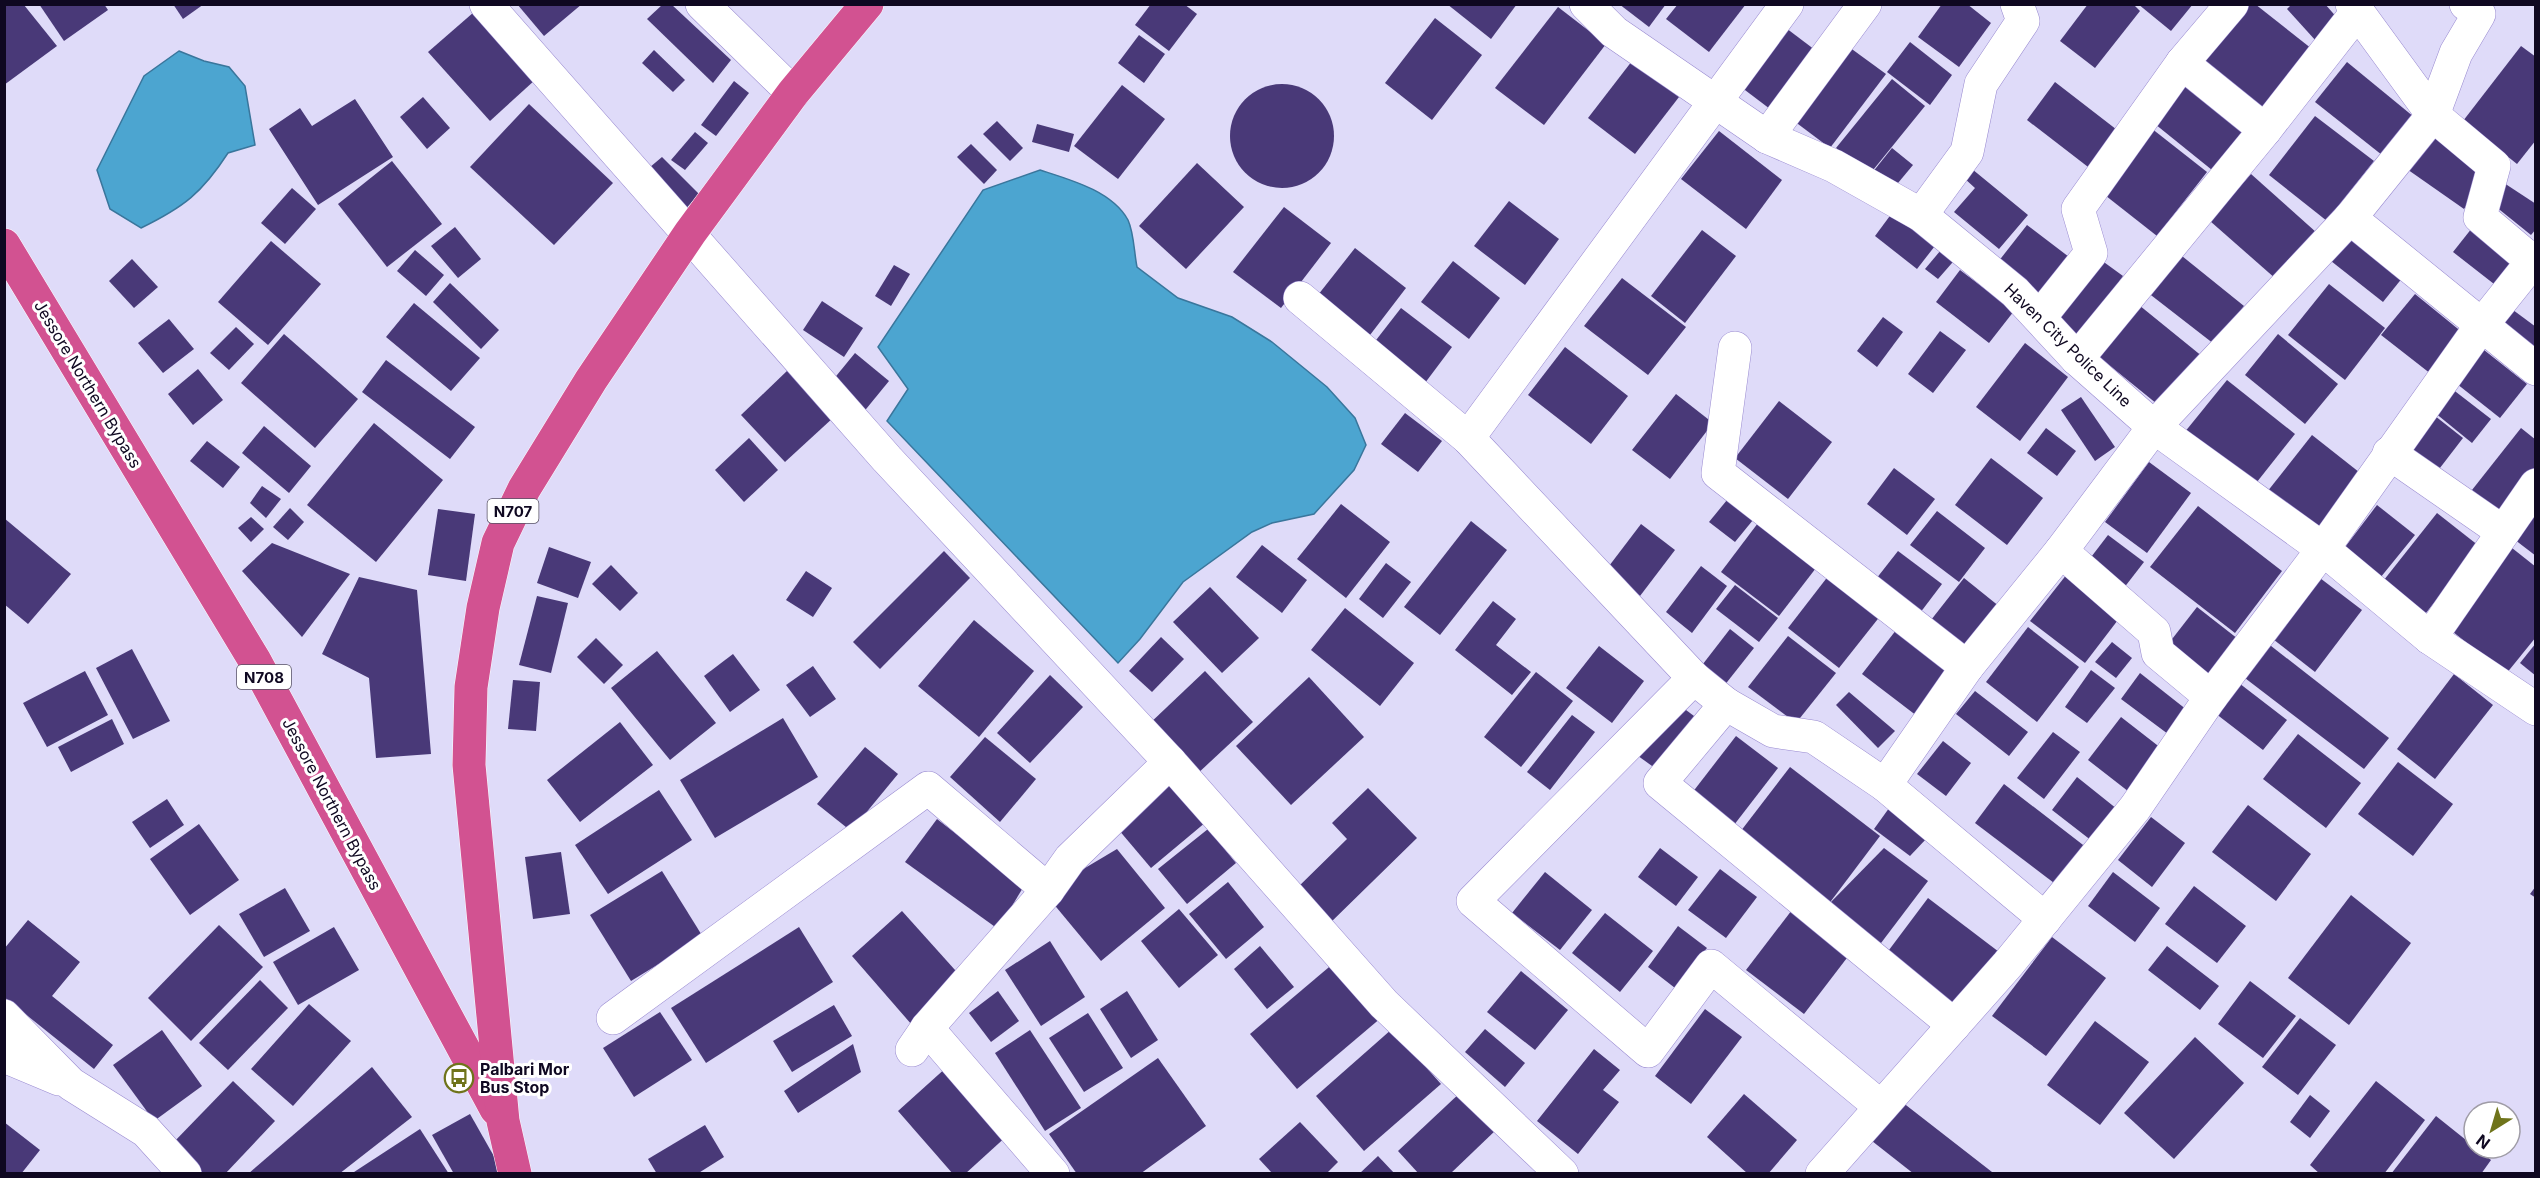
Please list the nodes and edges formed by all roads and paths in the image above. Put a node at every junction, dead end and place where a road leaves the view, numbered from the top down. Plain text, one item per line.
1 (486, 4) edge
2 (702, 4) edge
3 (867, 4) edge
4 (1586, 4) edge
5 (1787, 4) edge
6 (1865, 4) edge
7 (2016, 4) edge
8 (2232, 4) edge
9 (2355, 8) edge
10 (2477, 8) edge
11 (2182, 63) junction
12 (793, 93) junction
13 (1715, 102) junction
14 (2433, 114) junction
15 (2265, 130) junction
16 (1767, 137) junction
17 (1921, 215) junction
18 (2350, 218) junction
19 (690, 233) junction
20 (4, 245) edge
21 (2534, 259) edge
22 (1300, 298) dead end
23 (2040, 317) junction
24 (2481, 326) junction
25 (1735, 348) dead end
26 (2077, 359) junction
27 (2535, 369) edge
28 (2154, 427) junction
29 (1468, 438) junction
30 (2389, 453) junction
31 (2535, 485) edge
32 (2503, 532) junction
33 (2324, 549) junction
34 (2061, 551) junction
35 (2430, 638) junction
36 (1967, 667) junction
37 (1694, 678) junction
38 (2211, 697) junction
39 (1726, 704) junction
40 (2535, 709) edge
41 (1170, 762) junction
42 (1886, 785) junction
43 (1048, 890) junction
44 (2045, 919) junction
45 (4, 1016) edge
46 (613, 1018) dead end
47 (1954, 1025) junction
48 (4, 1056) edge
49 (71, 1084) junction
50 (1881, 1107) junction
51 (503, 1121) junction
52 (185, 1173) edge
53 (515, 1173) edge
54 (1053, 1173) edge
55 (1562, 1173) edge
56 (1822, 1173) edge

1 - 19 street
2 - 12 street
3 - 12 highway, N707
4 - 13 street, Haven City Police Line
5 - 13 street
6 - 16 street
7 - 17 street
8 - 11 street
9 - 14 street
9 - 15 street
10 - 14 street
11 - 15 street
11 - 23 street
12 - 19 highway, N707
13 - 16 street, Haven City Police Line
13 - 29 street
14 - 18 street
14 - 21 street
15 - 26 street
16 - 17 street, Haven City Police Line
17 - 23 street, Haven City Police Line
18 - 24 street
18 - 28 street
19 - 41 street
19 - 51 highway, N707
20 - 51 highway, Jessore Northern Bypass / N708
21 - 24 street
22 - 29 street
23 - 26 street, Haven City Police Line
24 - 27 street
24 - 30 street
25 - 36 street
26 - 28 street, Haven City Police Line
28 - 33 street, Haven City Police Line
28 - 34 street
29 - 37 street
30 - 32 street
30 - 33 street
31 - 32 street
32 - 35 street
33 - 35 street, Haven City Police Line
33 - 38 street
34 - 36 street
34 - 38 street
35 - 40 street, Haven City Police Line
36 - 42 street
37 - 39 street
37 - 50 street
38 - 44 street
39 - 42 street
39 - 47 street
41 - 43 street
41 - 55 street
42 - 44 street
43 - 46 street
43 - 54 street
44 - 47 street
45 - 49 street
47 - 50 street
48 - 49 street
49 - 52 street
50 - 56 street
51 - 53 highway, N707

